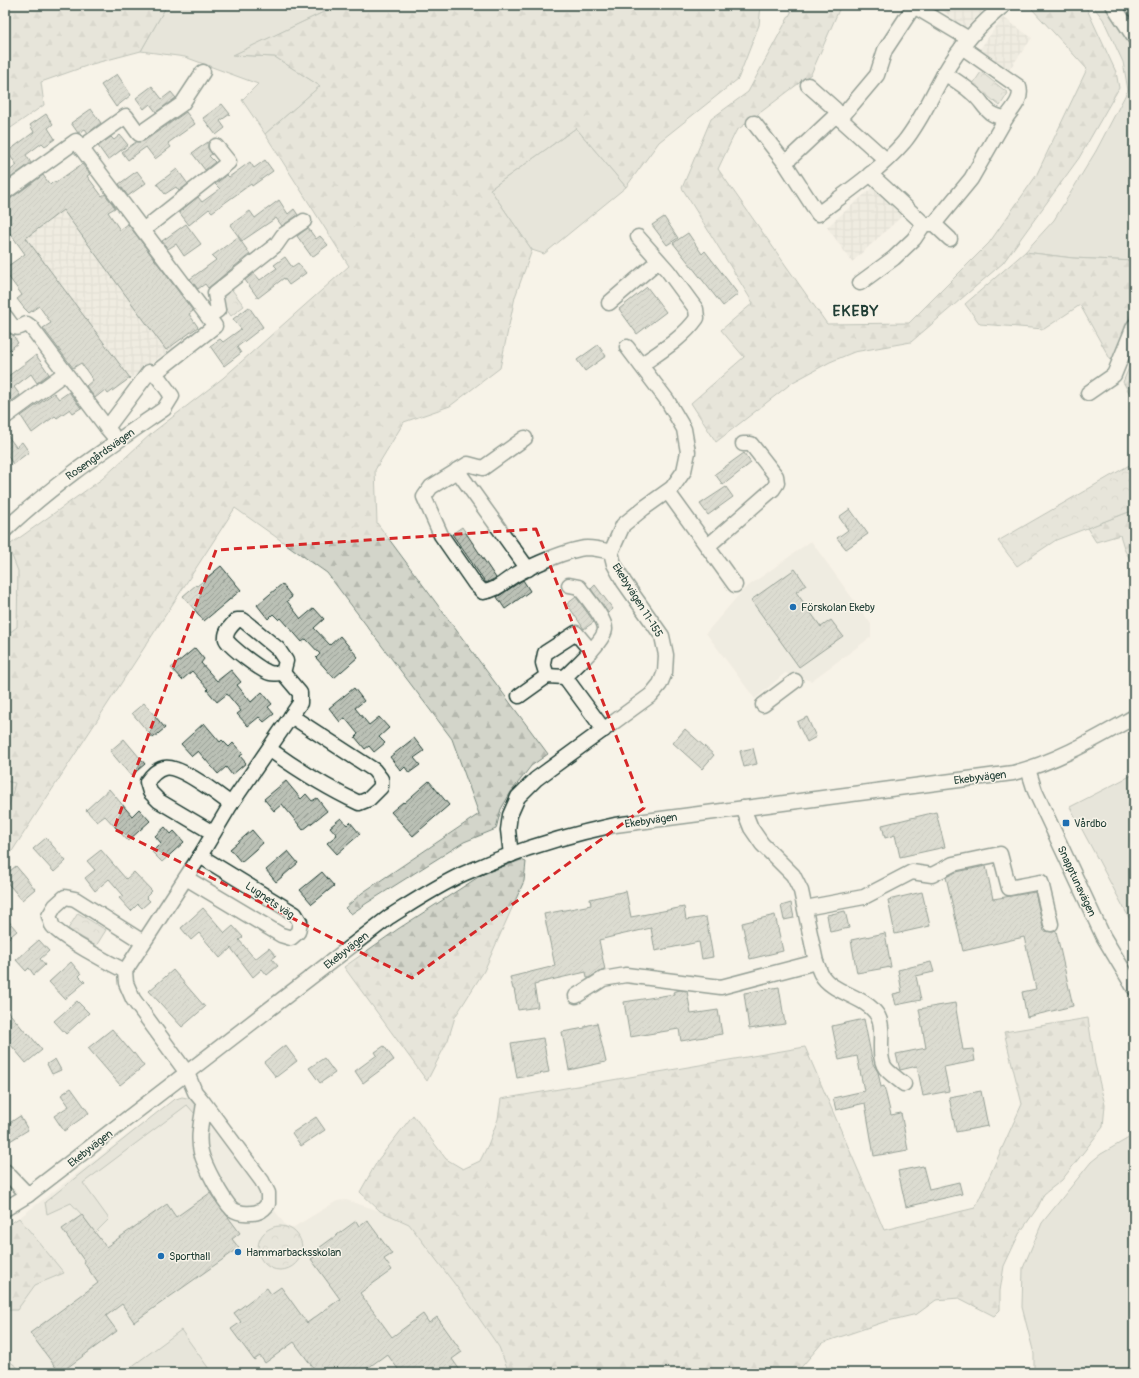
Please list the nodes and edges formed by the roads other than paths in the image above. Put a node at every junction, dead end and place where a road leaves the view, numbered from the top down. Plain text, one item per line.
1 (1004, 5) edge
2 (1113, 5) edge
3 (917, 6) edge
4 (1134, 37) edge
5 (965, 43) junction
6 (203, 72) dead end
7 (944, 73) junction
8 (808, 85) dead end
9 (838, 117) junction
10 (1006, 118) junction
11 (754, 123) dead end
12 (216, 146) dead end
13 (81, 148) junction
14 (886, 160) junction
15 (785, 163) junction
16 (870, 174) junction
17 (5, 192) edge
18 (304, 221) dead end
19 (929, 224) junction
20 (143, 230) junction
21 (638, 237) dead end
22 (950, 239) dead end
23 (658, 261) junction
24 (860, 283) dead end
25 (609, 303) dead end
26 (208, 317) junction
27 (6, 319) edge
28 (1134, 326) edge
29 (627, 347) dead end
30 (641, 365) junction
31 (152, 372) junction
32 (65, 373) junction
33 (1088, 393) dead end
34 (5, 417) edge
35 (107, 428) junction
36 (525, 438) dead end
37 (117, 442) junction
38 (743, 444) dead end
39 (457, 470) junction
40 (668, 492) junction
41 (5, 530) edge
42 (708, 546) junction
43 (611, 552) junction
44 (528, 569) junction
45 (568, 585) dead end
46 (735, 585) dead end
47 (591, 651) junction
48 (283, 673) dead end
49 (547, 676) junction
50 (565, 676) junction
51 (795, 680) dead end
52 (519, 696) dead end
53 (763, 705) dead end
54 (291, 716) junction
55 (1134, 717) edge
56 (604, 730) junction
57 (269, 749) junction
58 (1028, 769) junction
59 (231, 804) junction
60 (743, 808) junction
61 (213, 833) junction
62 (511, 855) junction
63 (200, 856) junction
64 (186, 878) junction
65 (805, 908) junction
66 (1051, 924) dead end
67 (143, 942) junction
68 (816, 962) junction
69 (125, 971) junction
70 (1134, 988) edge
71 (576, 996) dead end
72 (187, 1073) junction
73 (904, 1084) dead end
74 (204, 1103) junction
75 (5, 1171) edge
76 (28, 1195) junction
77 (5, 1209) edge

1 - 5 street
2 - 4 street
3 - 5 street
3 - 9 street
5 - 7 street
5 - 10 street
6 - 13 street
7 - 10 street
7 - 14 street
8 - 9 street
9 - 14 street
9 - 15 street
10 - 19 street
11 - 15 street
12 - 20 street
13 - 17 street
13 - 20 street
14 - 16 street
15 - 16 street
16 - 19 street
18 - 26 street
19 - 22 street
19 - 24 street
20 - 26 street
21 - 23 street
23 - 25 street
23 - 30 street
26 - 31 street
27 - 32 street
28 - 33 street
29 - 30 street, Ekebyvägen 11-155
30 - 40 street, Ekebyvägen 11-155
31 - 35 street
31 - 37 street, Rosengårdsvägen
32 - 34 street
32 - 35 street
35 - 37 street
36 - 39 street
37 - 41 street, Rosengårdsvägen
38 - 42 street
39 - 44 street
39 - 44 street
40 - 42 street
40 - 43 street, Ekebyvägen 11-155
42 - 46 street
43 - 44 street
43 - 56 street, Ekebyvägen 11-155
45 - 47 street
47 - 49 street
47 - 50 street
48 - 54 street
49 - 50 street
49 - 52 street
50 - 56 street
51 - 53 street
54 - 57 street
54 - 57 street
55 - 58 street, Ekebyvägen
56 - 62 street, Ekebyvägen 11-155
57 - 59 street
58 - 60 street, Ekebyvägen
58 - 70 street, Snapptunavägen
59 - 61 street
59 - 61 street
60 - 62 street, Ekebyvägen
60 - 65 street
61 - 63 street
62 - 72 street, Ekebyvägen
63 - 64 street
63 - 64 street, Lugnets väg
64 - 67 street
65 - 66 street
65 - 68 street
67 - 69 street
67 - 69 street
68 - 71 street
68 - 73 street
69 - 72 street
72 - 74 street
72 - 76 street, Ekebyvägen
74 - 74 street
75 - 76 street
76 - 77 street, Ekebyvägen

